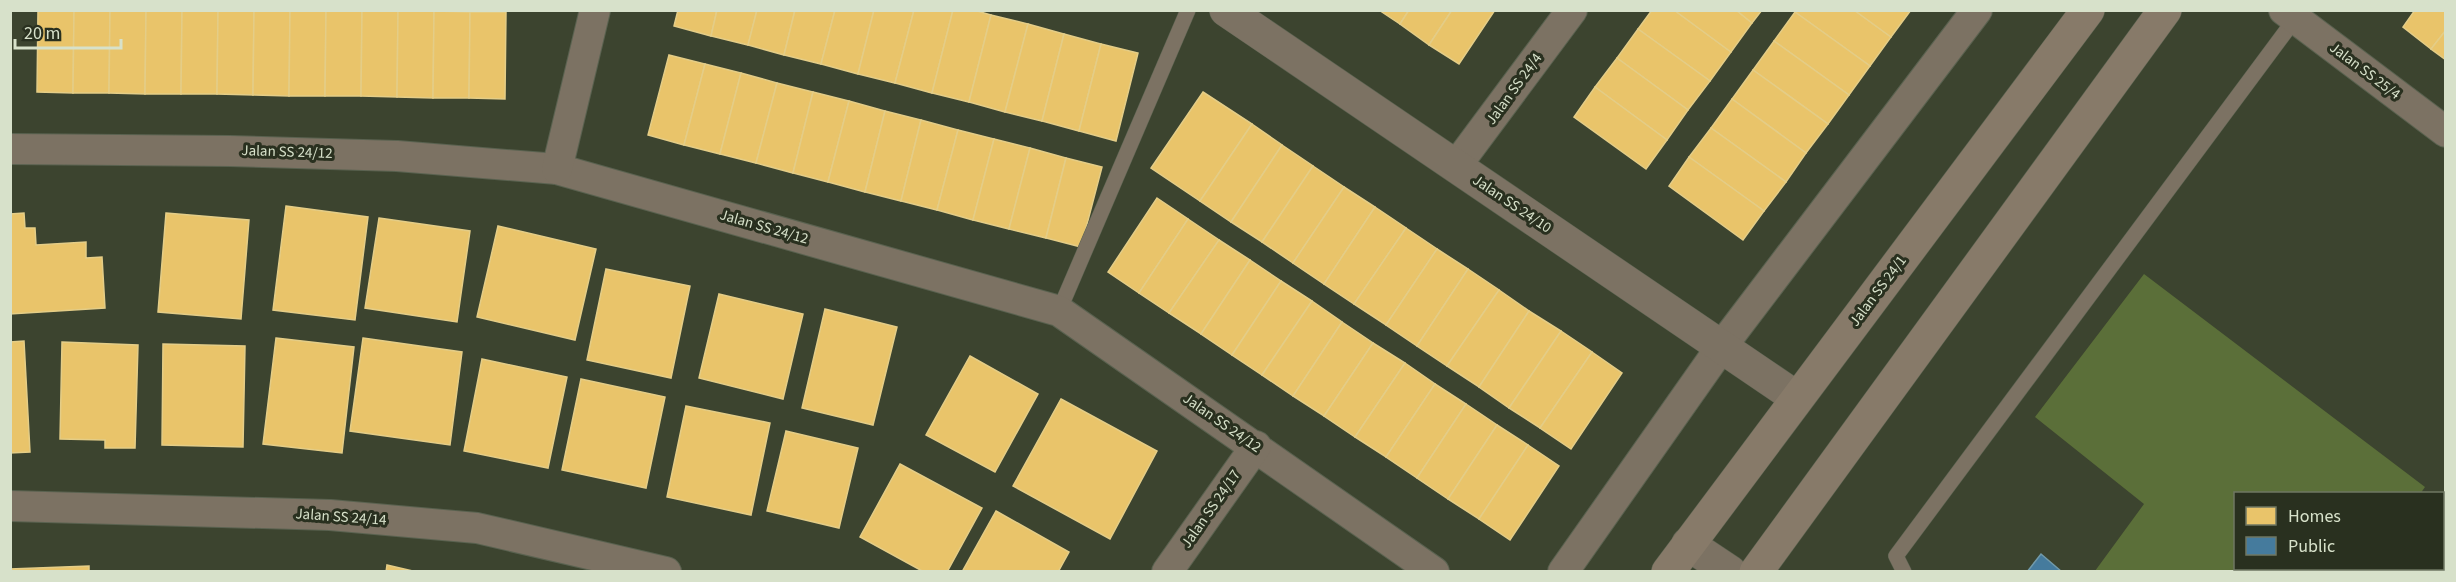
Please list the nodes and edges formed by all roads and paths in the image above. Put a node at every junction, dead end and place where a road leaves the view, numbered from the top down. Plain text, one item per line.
1 (595, 10) edge
2 (1188, 10) edge
3 (1226, 10) edge
4 (1572, 10) edge
5 (1977, 10) edge
6 (2088, 10) edge
7 (2165, 10) edge
8 (2294, 13) edge
9 (2445, 132) edge
10 (10, 149) edge
11 (1456, 166) junction
12 (557, 169) junction
13 (1059, 311) junction
14 (1722, 346) junction
15 (1797, 398) junction
16 (1256, 446) junction
17 (10, 506) edge
18 (1688, 544) junction
19 (666, 572) edge
20 (1167, 572) edge
21 (1434, 572) edge
22 (1563, 572) edge
23 (1668, 572) edge
24 (1730, 572) edge
25 (1756, 572) edge
26 (1904, 572) edge

1 - 12 street
2 - 13 lane
3 - 11 street, Jalan SS 24/10
4 - 11 street, Jalan SS 24/4
5 - 14 street
6 - 15 main road, Jalan SS 24/1
7 - 25 main road
8 - 9 street, Jalan SS 25/4
8 - 26 lane
10 - 12 street, Jalan SS 24/12
11 - 14 street, Jalan SS 24/10
12 - 13 street, Jalan SS 24/12
13 - 16 street, Jalan SS 24/12
14 - 15 street, Jalan SS 24/10
14 - 22 street
15 - 18 main road, Jalan SS 24/1
16 - 20 street, Jalan SS 24/17
16 - 21 street, Jalan SS 24/12
17 - 19 street, Jalan SS 24/14
18 - 23 main road, Jalan SS 24/1
18 - 24 street

